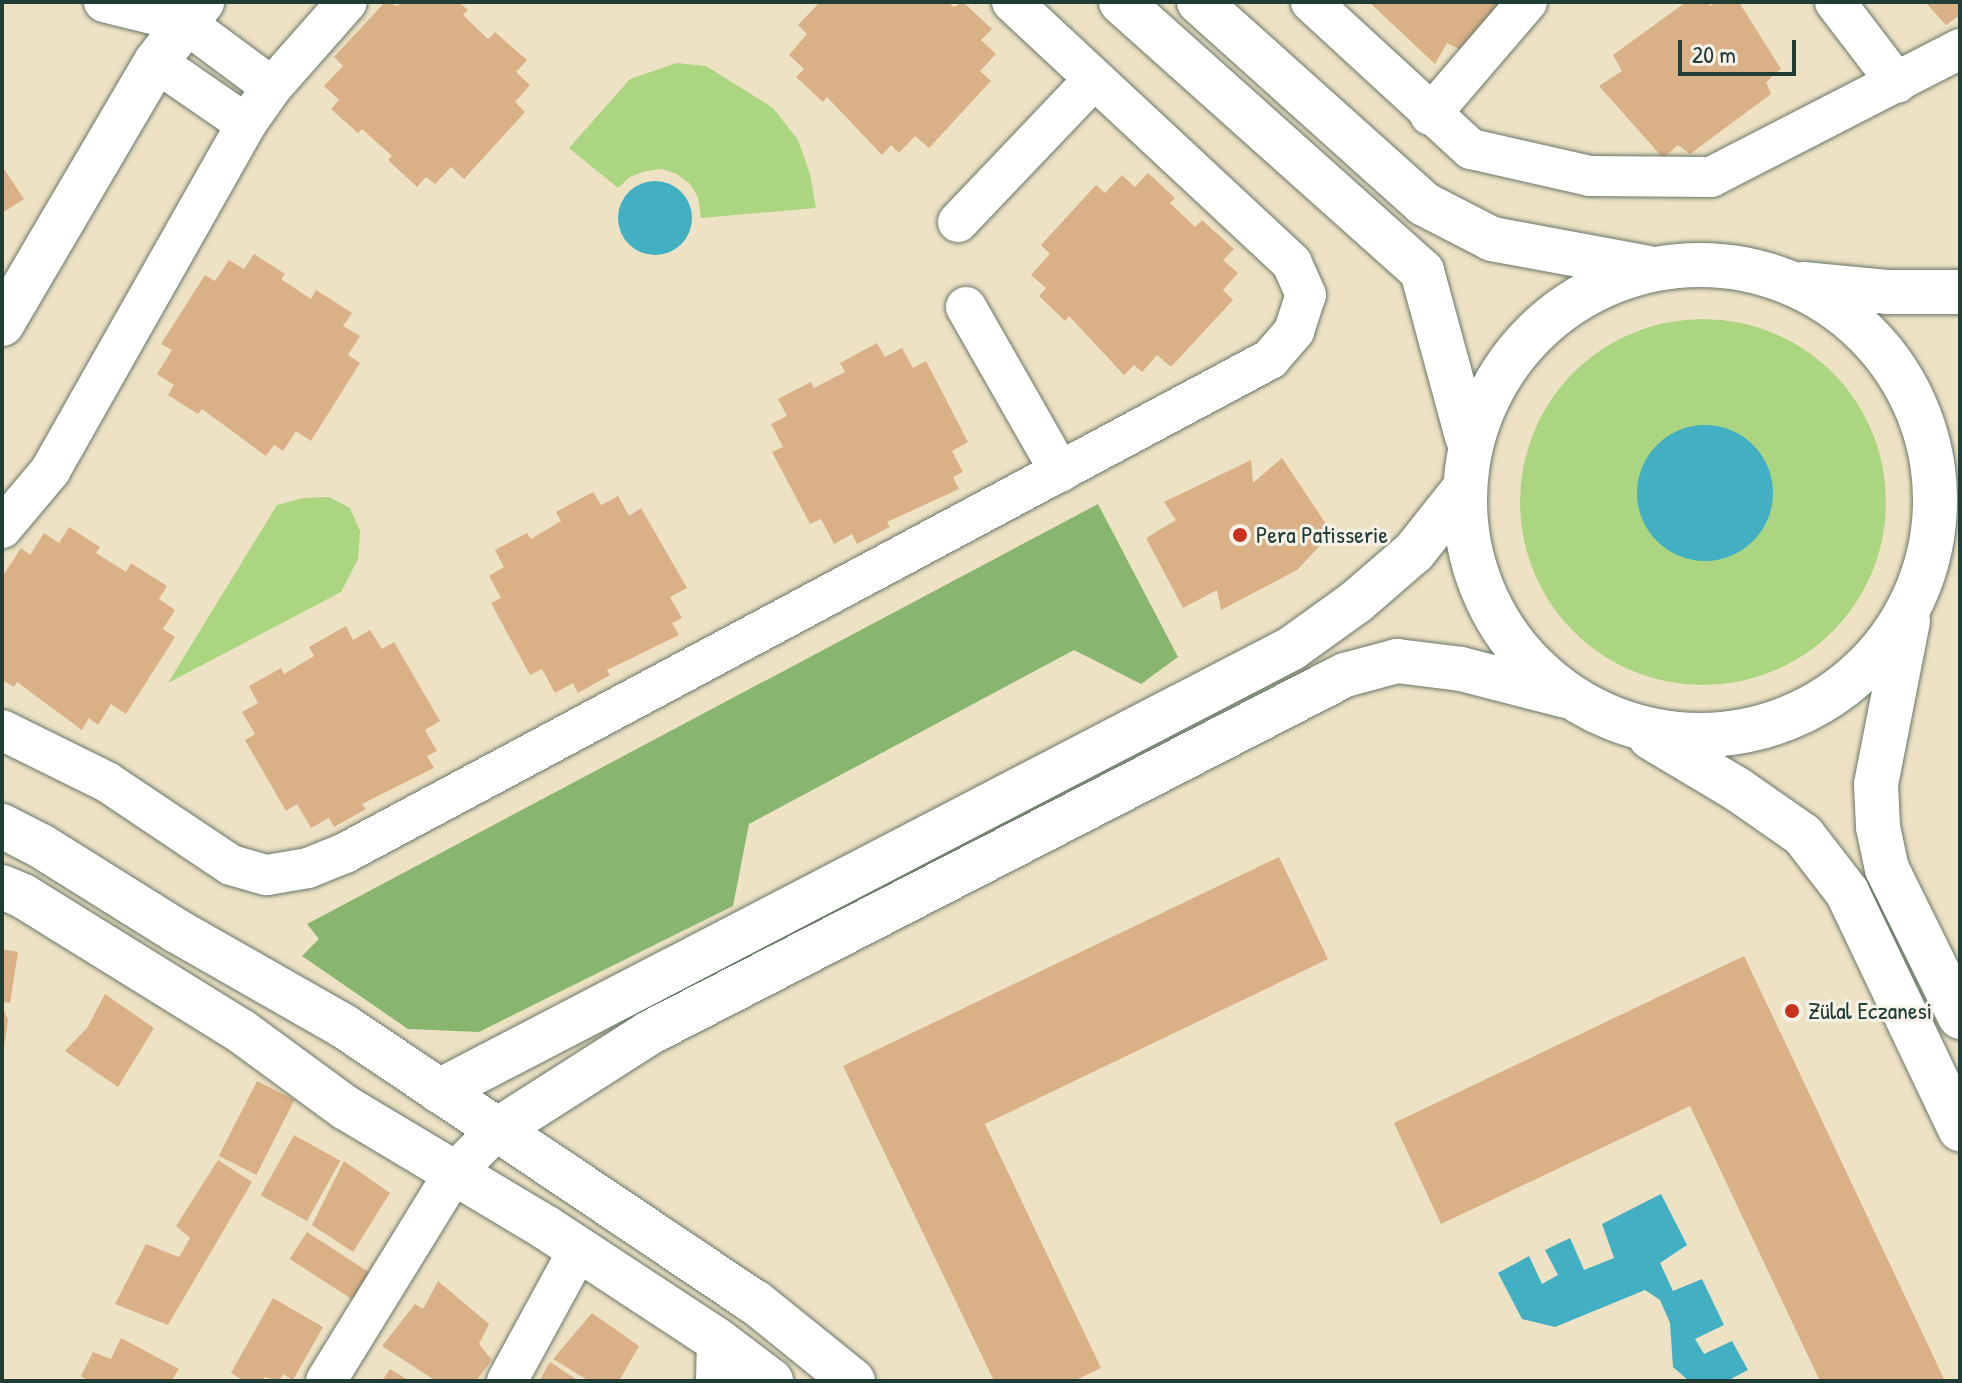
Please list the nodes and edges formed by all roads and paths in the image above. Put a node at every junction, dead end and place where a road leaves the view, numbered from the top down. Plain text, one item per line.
1 (104, 2) edge
2 (347, 2) edge
3 (1012, 2) edge
4 (1121, 2) edge
5 (1199, 2) edge
6 (1311, 2) edge
7 (1527, 2) edge
8 (1835, 2) edge
9 (193, 12) edge
10 (1960, 49) edge
11 (156, 62) junction
12 (1094, 79) junction
13 (1897, 83) junction
14 (272, 87) junction
15 (1430, 115) junction
16 (246, 124) junction
17 (958, 222) dead end
18 (1648, 268) junction
19 (1798, 283) junction
20 (1960, 292) edge
21 (966, 307) dead end
22 (2, 324) edge
23 (1467, 437) junction
24 (1060, 472) junction
25 (1960, 480) edge
26 (1464, 489) junction
27 (2, 528) edge
28 (1934, 536) junction
29 (1909, 612) junction
30 (1566, 696) junction
31 (1637, 729) junction
32 (2, 730) edge
33 (2, 826) edge
34 (2, 887) edge
35 (1960, 1017) edge
36 (439, 1091) junction
37 (1960, 1129) edge
38 (497, 1130) junction
39 (454, 1173) junction
40 (579, 1249) junction
41 (716, 1360) edge
42 (326, 1381) edge
43 (507, 1381) edge
44 (771, 1381) edge
45 (853, 1381) edge

1 - 9 street
2 - 14 street
3 - 12 street
4 - 23 main road
5 - 18 main road
6 - 15 street
7 - 15 street
8 - 13 street
9 - 11 main road
9 - 14 street
10 - 13 street
11 - 16 street
11 - 22 main road
12 - 17 street
12 - 24 street
13 - 15 street
14 - 16 street
16 - 27 street
18 - 19 main road
18 - 23 main road
19 - 20 main road
19 - 28 main road
21 - 24 street
23 - 26 main road
24 - 32 street
25 - 28 main road
26 - 30 main road
26 - 36 main road
28 - 29 main road
29 - 31 main road
29 - 35 main road
30 - 31 main road
30 - 38 main road
31 - 37 main road
33 - 36 main road
34 - 39 main road
36 - 38 main road
38 - 39 street
38 - 45 main road
39 - 40 main road
39 - 42 street
40 - 41 main road
40 - 43 street
41 - 44 main road

